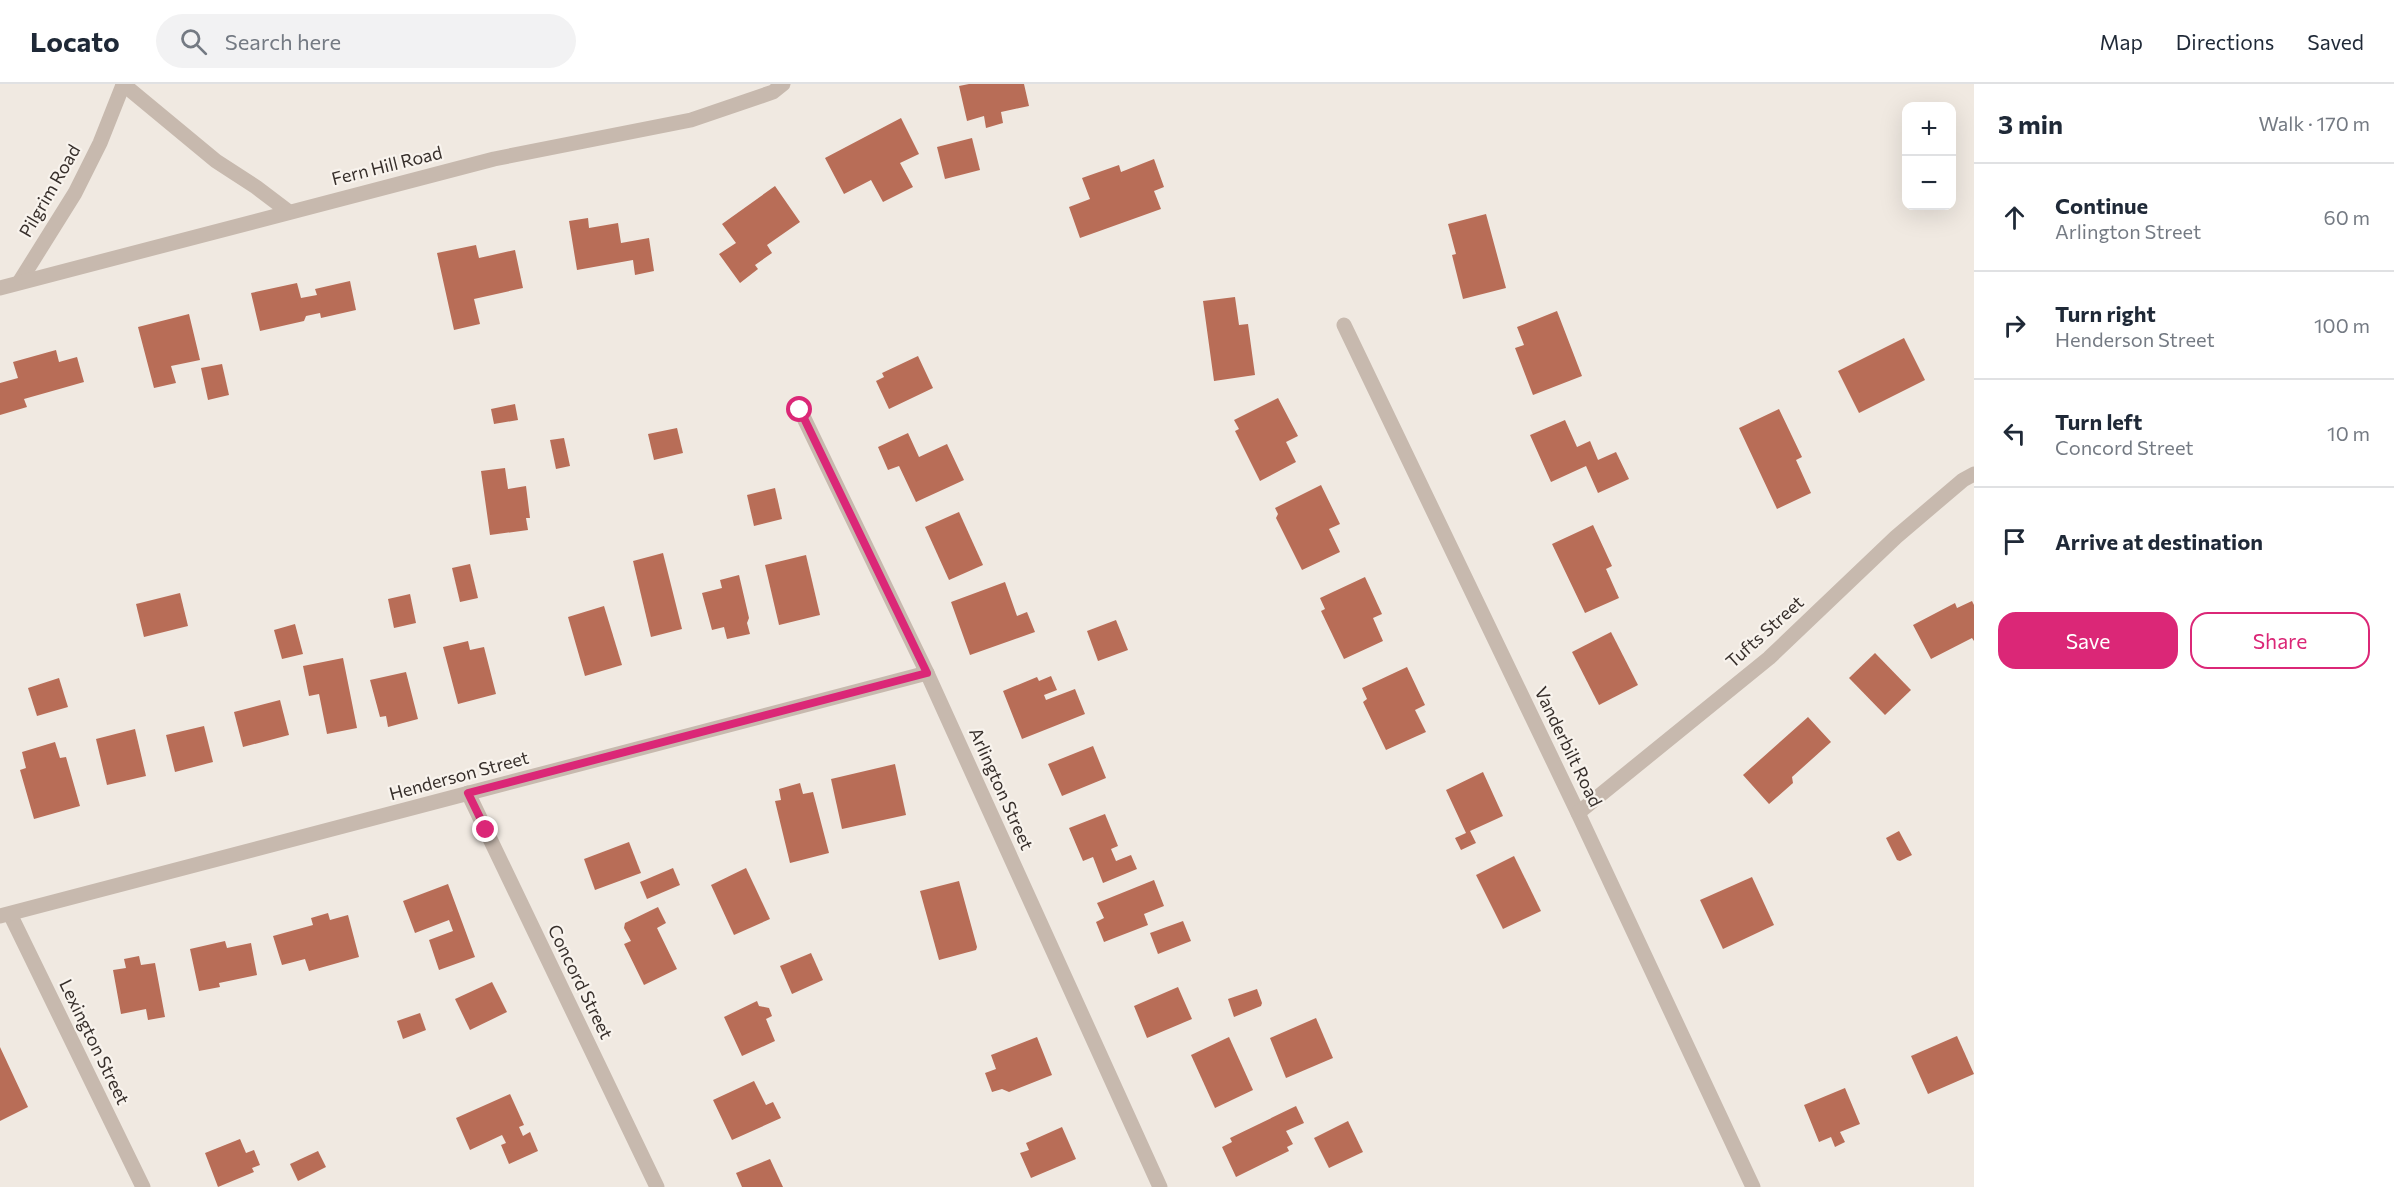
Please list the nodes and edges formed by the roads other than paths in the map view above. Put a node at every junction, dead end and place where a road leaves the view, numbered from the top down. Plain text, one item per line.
1 (123, 84) edge
2 (783, 84) edge
3 (289, 212) junction
4 (20, 281) junction
5 (0, 288) edge
6 (1344, 325) dead end
7 (800, 410) dead end
8 (1974, 474) edge
9 (927, 673) junction
10 (468, 793) junction
11 (1578, 813) junction
12 (5, 915) edge
13 (143, 1187) edge
14 (657, 1187) edge
15 (1160, 1187) edge
16 (1753, 1187) edge

1 - 3 street, Pilgrim Road
1 - 4 street, Pilgrim Road
2 - 3 street, Fern Hill Road
3 - 4 street, Fern Hill Road
4 - 5 street, Fern Hill Road
6 - 11 street, Vanderbilt Road
7 - 9 street, Arlington Street
8 - 11 street, Tufts Street
9 - 10 street, Henderson Street
9 - 15 street, Arlington Street
10 - 12 street, Henderson Street
10 - 14 street, Concord Street
11 - 16 street, Vanderbilt Road
12 - 13 street, Lexington Street

